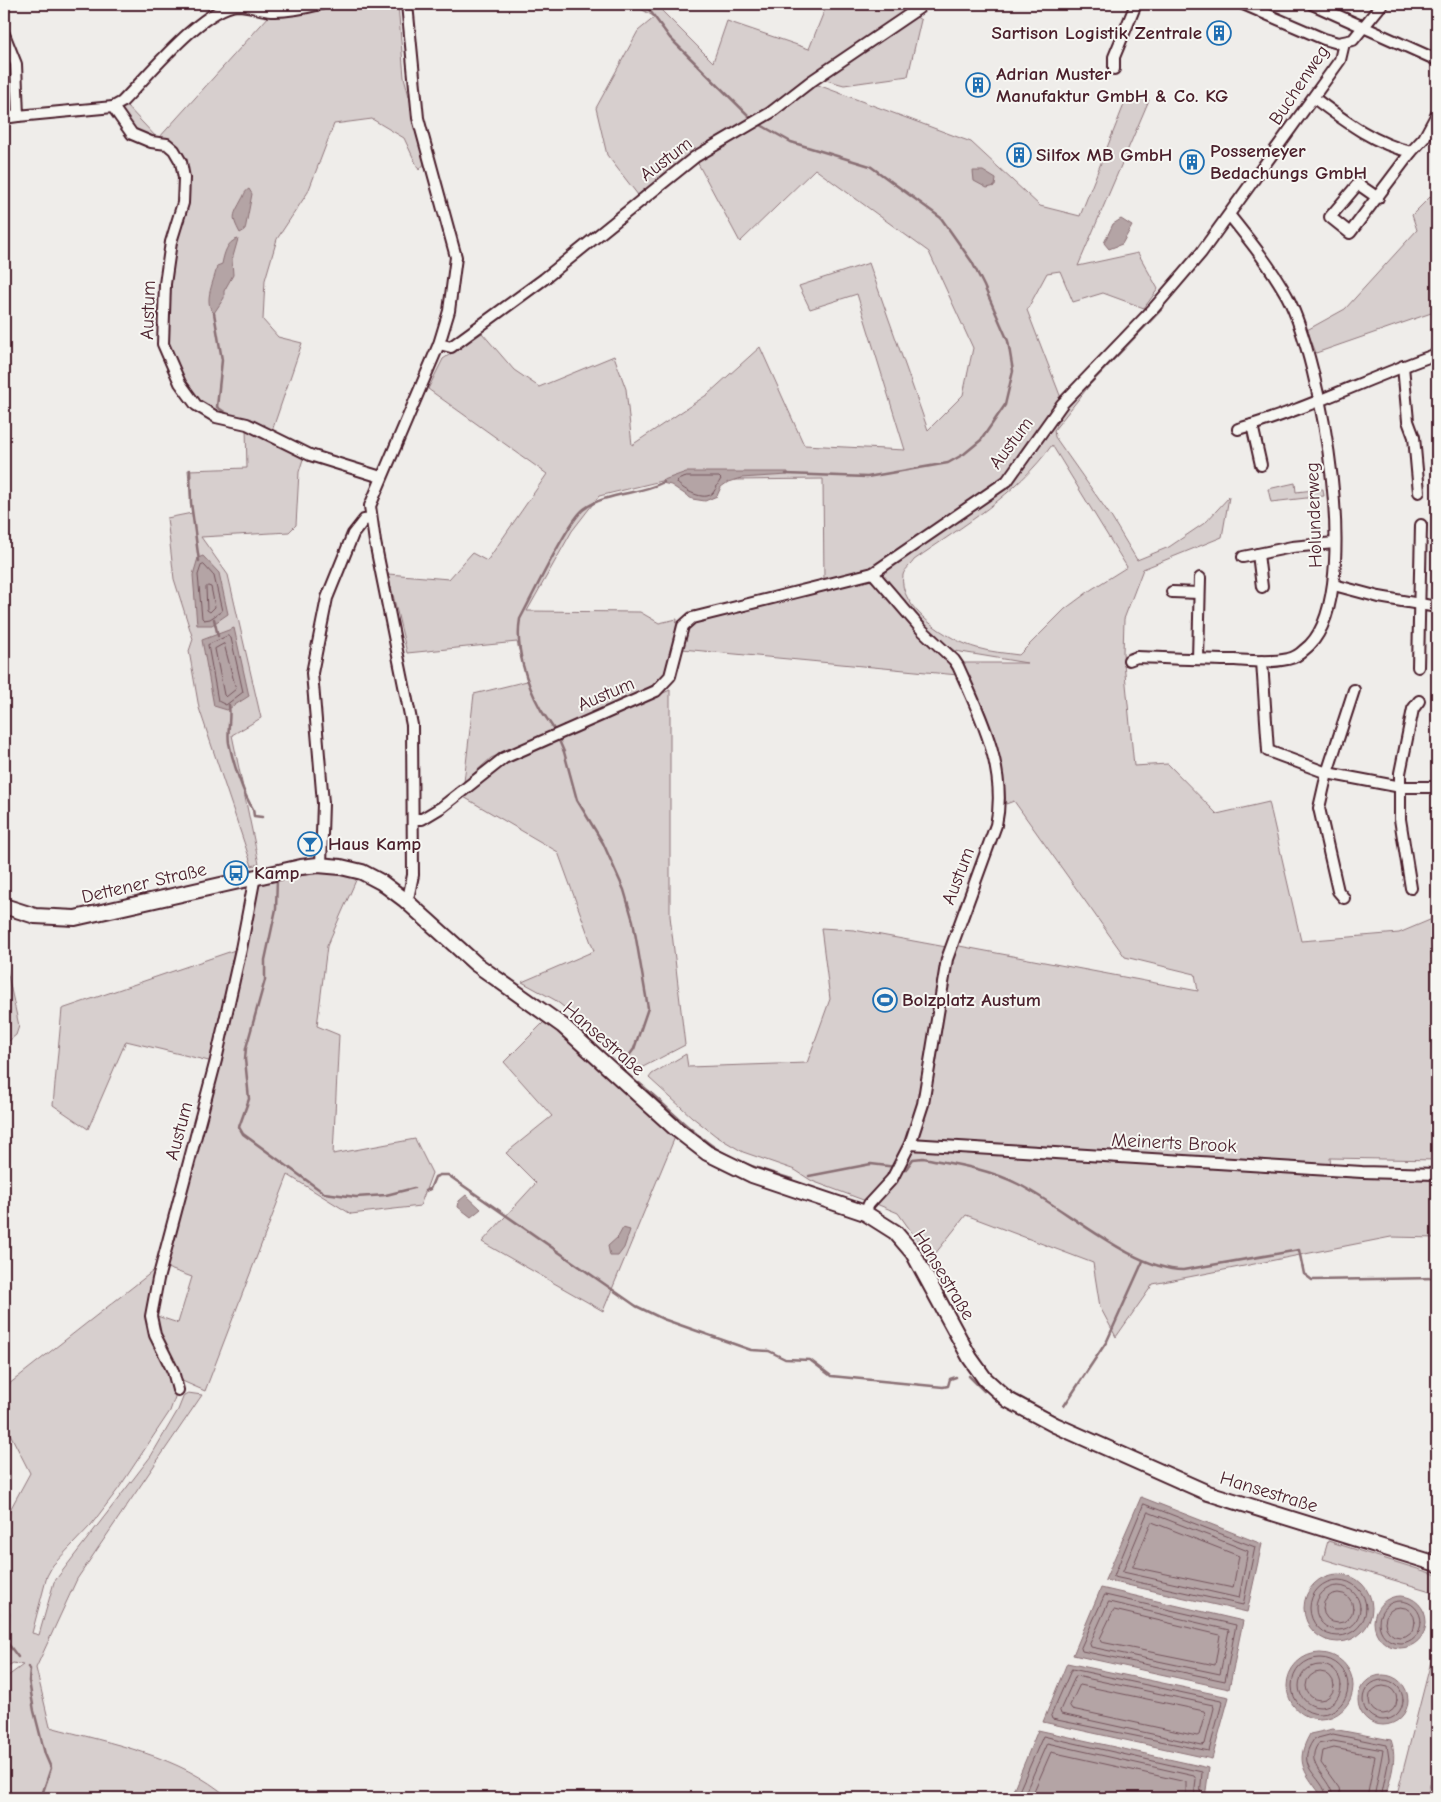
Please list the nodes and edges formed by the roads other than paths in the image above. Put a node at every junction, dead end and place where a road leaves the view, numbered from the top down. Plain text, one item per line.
1 (320, 4) edge
2 (407, 4) edge
3 (921, 4) edge
4 (1136, 4) edge
5 (1243, 4) edge
6 (1312, 4) edge
7 (1382, 4) edge
8 (1364, 27) junction
9 (4, 34) edge
10 (1344, 43) junction
11 (1437, 60) edge
12 (1114, 69) dead end
13 (1314, 98) junction
14 (114, 107) junction
15 (1437, 114) edge
16 (18, 116) junction
17 (4, 118) edge
18 (1411, 152) junction
19 (1378, 198) junction
20 (1230, 216) junction
21 (1154, 308) joint
22 (439, 344) junction
23 (1437, 354) edge
24 (1403, 366) junction
25 (1320, 399) junction
26 (1252, 426) junction
27 (1238, 429) dead end
28 (1261, 465) dead end
29 (381, 476) junction
30 (1419, 492) dead end
31 (371, 519) junction
32 (1421, 525) dead end
33 (1334, 543) junction
34 (1258, 554) junction
35 (1243, 557) dead end
36 (873, 574) junction
37 (1200, 578) dead end
38 (1334, 585) junction
39 (1262, 587) dead end
40 (1172, 592) dead end
41 (1200, 593) junction
42 (1418, 604) junction
43 (1437, 607) edge
44 (1129, 660) dead end
45 (1198, 660) junction
46 (1262, 661) junction
47 (1418, 667) dead end
48 (1354, 690) dead end
49 (1419, 700) dead end
50 (1326, 773) junction
51 (1400, 787) junction
52 (1437, 787) edge
53 (414, 819) junction
54 (321, 865) junction
55 (254, 876) junction
56 (1410, 888) dead end
57 (1344, 898) dead end
58 (405, 900) junction
59 (4, 906) edge
60 (910, 1144) junction
61 (1437, 1174) edge
62 (864, 1213) junction
63 (178, 1390) dead end
64 (1437, 1564) edge

1 - 14 street
2 - 22 street
3 - 22 street, Austum
4 - 12 street
5 - 10 street
6 - 8 street
7 - 8 street, Buchenweg
8 - 10 street, Buchenweg
8 - 11 street
9 - 16 street
10 - 13 street, Buchenweg
13 - 18 street
13 - 20 street, Buchenweg
14 - 16 street
14 - 29 street, Austum
15 - 18 street
16 - 17 street
18 - 19 street
19 - 19 street
20 - 21 street, Buchenweg
20 - 25 street, Holunderweg
21 - 36 street, Austum
22 - 29 street
23 - 24 street
24 - 25 street
24 - 30 street
25 - 26 street
25 - 33 street, Holunderweg
26 - 27 street
26 - 28 street
29 - 31 street
31 - 53 street
31 - 54 street
32 - 42 street
33 - 34 street
33 - 38 street, Holunderweg
34 - 35 street
34 - 39 street
36 - 53 street, Austum
36 - 60 street, Austum
37 - 41 street
38 - 42 street
38 - 46 street, Holunderweg
40 - 41 street
41 - 45 street
42 - 43 street
42 - 47 street
44 - 45 street, Holunderweg
45 - 46 street, Holunderweg
46 - 50 street
48 - 50 street
49 - 51 street
50 - 51 street
50 - 57 street
51 - 52 street
51 - 56 street
53 - 58 street
54 - 55 street, Dettener Straße
54 - 58 street, Dettener Straße
55 - 59 street, Dettener Straße
55 - 63 street, Austum
58 - 62 street, Hansestraße
60 - 61 street, Meinerts Brook
60 - 62 street, Austum
62 - 64 street, Hansestraße

